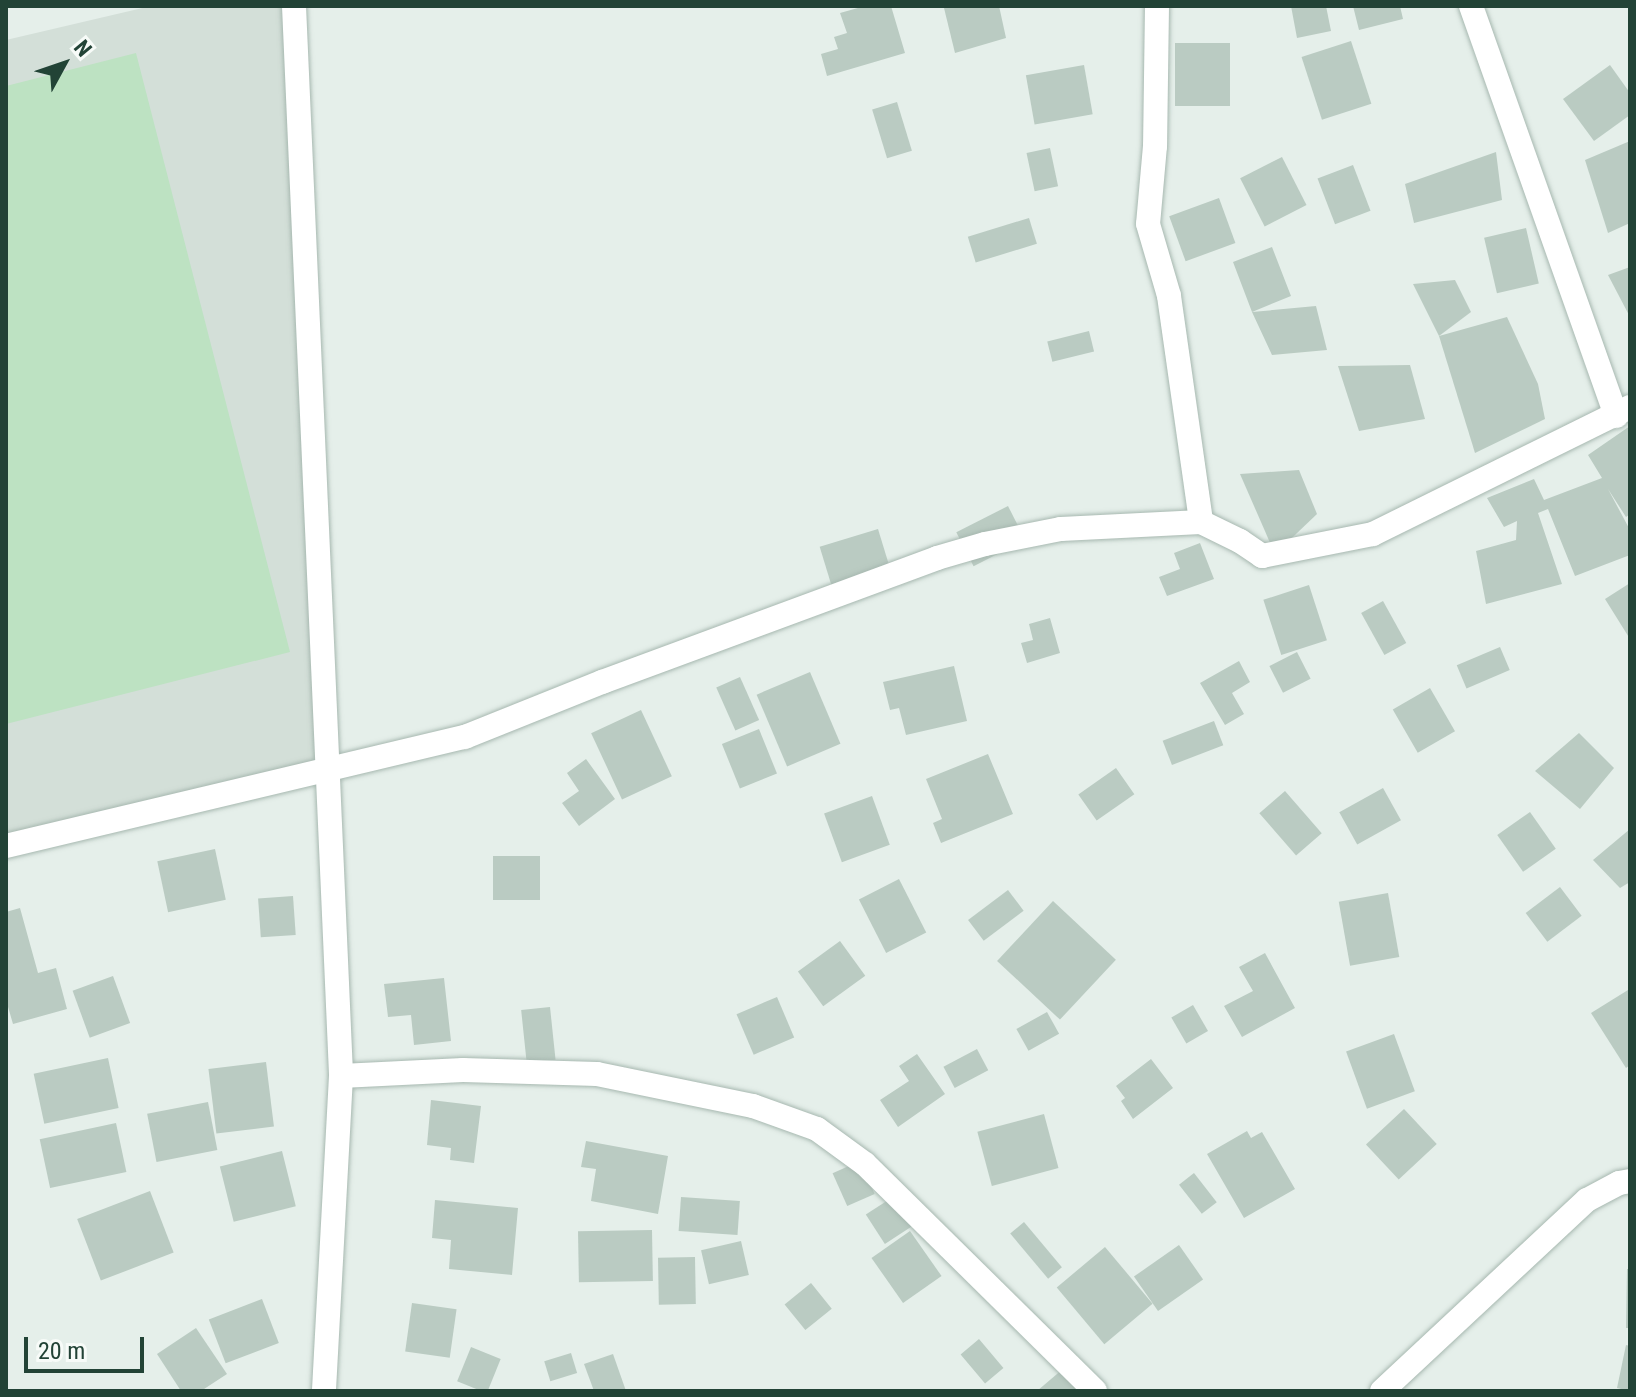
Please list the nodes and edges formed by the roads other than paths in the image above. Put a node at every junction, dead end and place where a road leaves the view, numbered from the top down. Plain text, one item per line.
1 (294, 6) edge
2 (1157, 6) edge
3 (1471, 6) edge
4 (1623, 412) edge
5 (1201, 522) junction
6 (330, 772) junction
7 (6, 846) edge
8 (341, 1076) junction
9 (1630, 1181) edge
10 (324, 1391) edge
11 (1095, 1391) edge
12 (1382, 1391) edge

1 - 6 street
2 - 5 street
3 - 4 street
4 - 5 street
5 - 6 street
6 - 7 street
6 - 8 street
8 - 10 street
8 - 11 street
9 - 12 street

